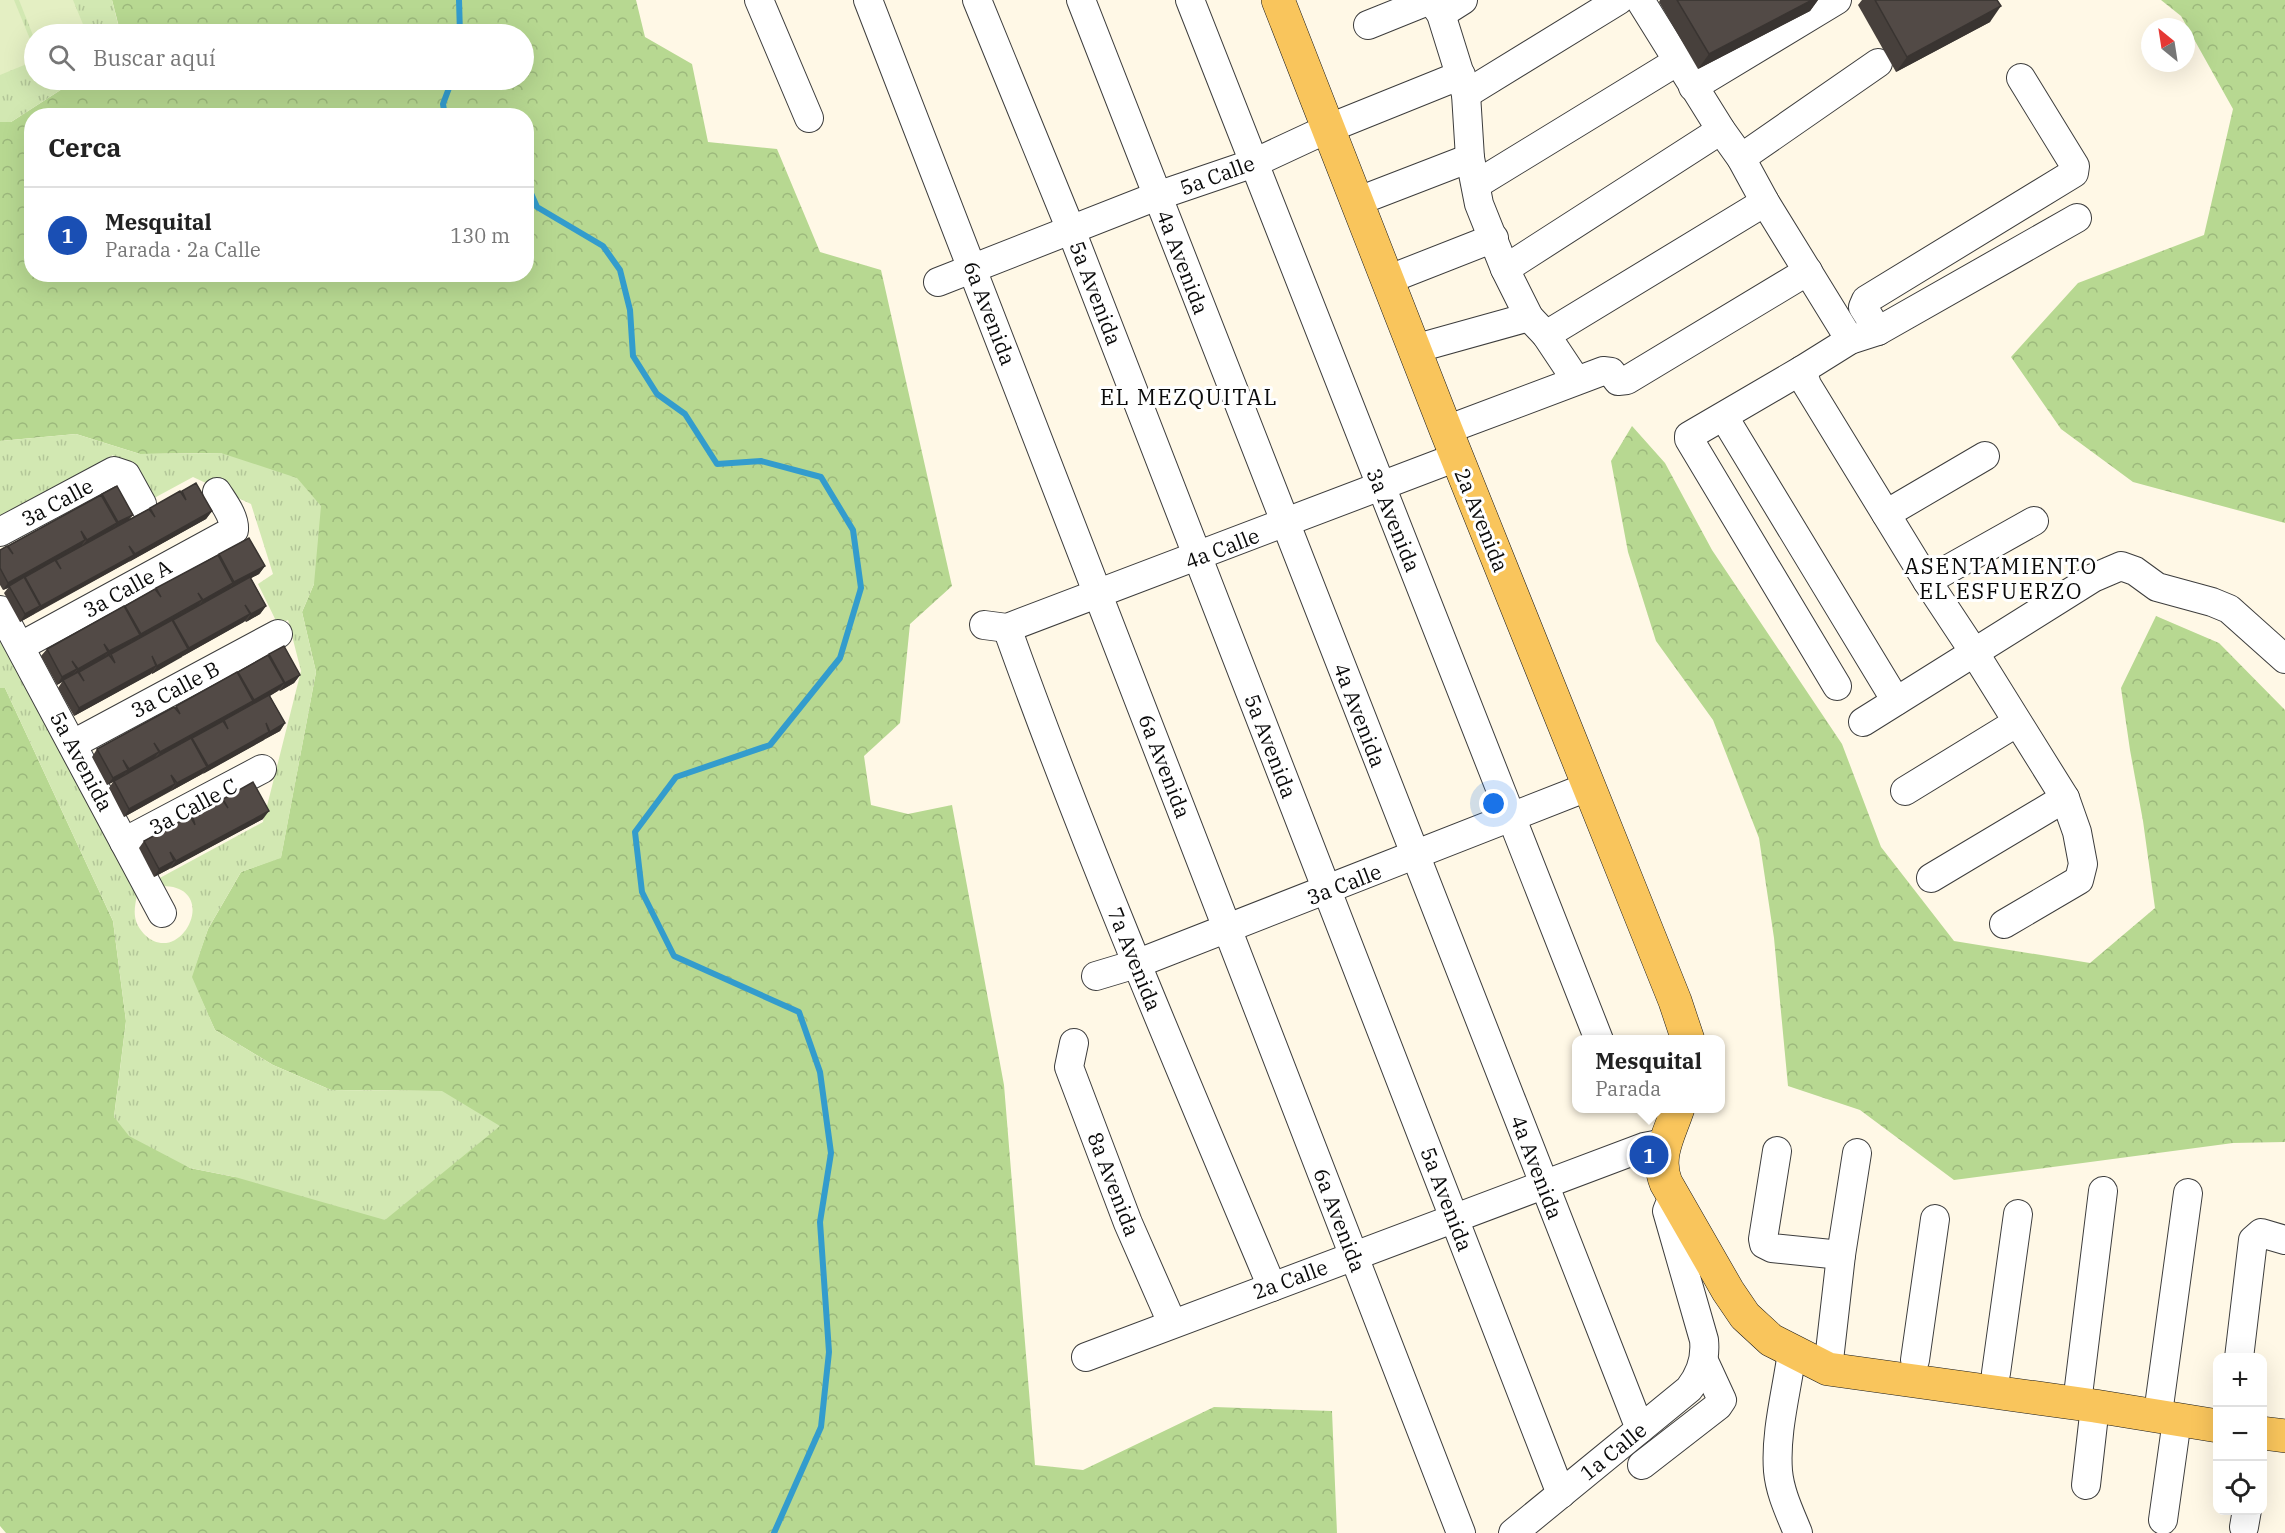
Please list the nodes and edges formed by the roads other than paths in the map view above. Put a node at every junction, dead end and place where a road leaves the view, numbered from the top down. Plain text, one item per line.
1 (759, 0) edge
2 (868, 0) edge
3 (977, 0) edge
4 (1081, 0) edge
5 (1190, 0) edge
6 (1278, 0) edge
7 (1619, 0) edge
8 (1640, 0) edge
9 (1837, 0) edge
10 (1441, 3) edge
11 (1368, 25) dead end
12 (1678, 61) junction
13 (1878, 63) dead end
14 (2021, 78) dead end
15 (1464, 84) junction
16 (1693, 87) junction
17 (809, 118) dead end
18 (1327, 129) junction
19 (1721, 130) junction
20 (1741, 158) junction
21 (1254, 163) junction
22 (1473, 171) junction
23 (1157, 196) junction
24 (1356, 202) junction
25 (1765, 202) junction
26 (2078, 218) dead end
27 (1071, 230) junction
28 (1494, 238) junction
29 (973, 268) junction
30 (1504, 269) junction
31 (1808, 271) junction
32 (1387, 280) junction
33 (938, 282) dead end
34 (1538, 326) junction
35 (1878, 331) junction
36 (1850, 339) junction
37 (1414, 349) junction
38 (1802, 370) junction
39 (1576, 380) junction
40 (1724, 417) junction
41 (1451, 444) junction
42 (1985, 456) dead end
43 (1381, 487) junction
44 (217, 492) dead end
45 (142, 504) dead end
46 (1886, 514) junction
47 (2034, 521) dead end
48 (1286, 524) junction
49 (0, 532) edge
50 (1198, 557) junction
51 (1927, 581) junction
52 (1099, 595) junction
53 (0, 610) edge
54 (996, 627) joint
55 (278, 634) dead end
56 (21, 646) junction
57 (1974, 652) junction
58 (2285, 659) edge
59 (1837, 686) dead end
60 (1896, 701) junction
61 (1863, 722) dead end
62 (2016, 723) junction
63 (73, 744) junction
64 (262, 769) dead end
65 (1590, 786) junction
66 (1905, 791) dead end
67 (2065, 798) junction
68 (1512, 816) junction
69 (124, 842) junction
70 (1415, 856) junction
71 (1931, 878) dead end
72 (1327, 890) junction
73 (162, 914) dead end
74 (2004, 924) dead end
75 (1227, 929) junction
76 (1136, 964) junction
77 (1096, 976) dead end
78 (1597, 1035) edge
79 (1686, 1035) edge
80 (1074, 1043) dead end
81 (1676, 1113) edge
82 (1665, 1143) junction
83 (1777, 1151) dead end
84 (1857, 1153) dead end
85 (1544, 1184) junction
86 (2103, 1191) dead end
87 (2188, 1193) dead end
88 (1675, 1200) junction
89 (2018, 1214) dead end
90 (1454, 1218) junction
91 (1935, 1219) dead end
92 (2285, 1240) edge
93 (1841, 1255) junction
94 (1354, 1256) junction
95 (1272, 1287) junction
96 (1172, 1323) junction
97 (1792, 1352) junction
98 (2240, 1353) edge
99 (1086, 1357) dead end
100 (1830, 1359) junction
101 (1915, 1360) junction
102 (1704, 1361) junction
103 (1996, 1373) junction
104 (2087, 1396) junction
105 (2169, 1409) junction
106 (2213, 1409) edge
107 (2267, 1415) edge
108 (2285, 1417) edge
109 (2213, 1425) edge
110 (1640, 1430) junction
111 (2267, 1434) edge
112 (2285, 1436) edge
113 (1642, 1465) dead end
114 (2086, 1485) dead end
115 (1561, 1494) junction
116 (2163, 1520) dead end
117 (1461, 1533) edge
118 (1513, 1533) edge
119 (1798, 1533) edge

1 - 17 street
2 - 29 street, 6a Avenida
3 - 27 street, 5a Avenida
4 - 23 street, 4a Avenida
5 - 21 street, 3a Avenida
6 - 18 main road, 2a Avenida
7 - 15 street, 5a Calle
8 - 12 street
9 - 16 street
10 - 11 street
10 - 15 street
12 - 16 street
12 - 22 street
13 - 20 street
14 - 35 street
15 - 18 street, 5a Calle
15 - 22 street
16 - 19 street
18 - 21 street, 5a Calle
18 - 24 main road, 2a Avenida
19 - 20 street
19 - 30 street
20 - 25 street
21 - 23 street, 5a Calle
21 - 43 street, 3a Avenida
22 - 24 street
22 - 28 street
23 - 27 street, 5a Calle
23 - 48 street, 4a Avenida
24 - 32 main road, 2a Avenida
25 - 31 street
25 - 34 street
26 - 35 street
27 - 29 street, 5a Calle
27 - 50 street, 5a Avenida
28 - 30 street
28 - 32 street
29 - 33 street, 5a Calle
29 - 52 street, 6a Avenida
30 - 34 street
31 - 36 street
31 - 39 street, 4a Calle
32 - 37 main road, 2a Avenida
34 - 37 street
34 - 39 street
35 - 36 street
36 - 38 street
37 - 41 main road, 2a Avenida
38 - 40 street
38 - 46 street
39 - 41 street, 4a Calle
40 - 59 street
40 - 60 street
41 - 43 street, 4a Calle
41 - 65 main road, 2a Avenida
42 - 46 street
43 - 48 street, 4a Calle
43 - 68 street, 3a Avenida
44 - 56 street, 3a Calle A
45 - 49 street, 3a Calle
46 - 51 street
47 - 51 street
48 - 50 street, 4a Calle
48 - 70 street, 4a Avenida
50 - 52 street, 4a Calle
50 - 72 street, 5a Avenida
51 - 57 street
52 - 54 street, 4a Calle
52 - 75 street, 6a Avenida
53 - 56 street, 5a Avenida
54 - 76 street, 7a Avenida
55 - 63 street, 3a Calle B
56 - 63 street, 5a Avenida
57 - 58 street
57 - 60 street
57 - 62 street
60 - 61 street
62 - 66 street
62 - 67 street
63 - 69 street, 5a Avenida
64 - 69 street, 3a Calle C
65 - 68 street, 3a Calle
65 - 79 main road, 2a Avenida
67 - 71 street
67 - 74 street
68 - 70 street, 3a Calle
68 - 78 street, 3a Avenida
69 - 73 street, 5a Avenida
70 - 72 street, 3a Calle
70 - 85 street, 4a Avenida
72 - 75 street, 3a Calle
72 - 90 street, 5a Avenida
75 - 76 street, 3a Calle
75 - 94 street, 6a Avenida
76 - 77 street, 3a Calle
76 - 95 street, 7a Avenida
80 - 96 street, 8a Avenida
81 - 82 main road
82 - 85 street, 2a Calle
82 - 88 main road
83 - 93 street
84 - 93 street
85 - 90 street, 2a Calle
85 - 110 street, 4a Avenida
86 - 104 street
87 - 105 street
88 - 97 main road
88 - 102 street
89 - 103 street
90 - 94 street, 2a Calle
90 - 115 street, 5a Avenida
91 - 101 street
92 - 98 street
93 - 100 street
94 - 95 street, 2a Calle
94 - 117 street, 6a Avenida
95 - 96 street, 2a Calle
96 - 99 street, 2a Calle
97 - 100 main road
97 - 119 street
100 - 101 main road
100 - 104 main road
101 - 103 main road
102 - 110 street, 1a Calle
102 - 113 street
103 - 104 main road
104 - 105 main road
104 - 114 street
105 - 106 main road
105 - 109 main road
105 - 116 street
107 - 108 main road
110 - 115 street, 1a Calle
111 - 112 main road
115 - 118 street, 1a Calle

